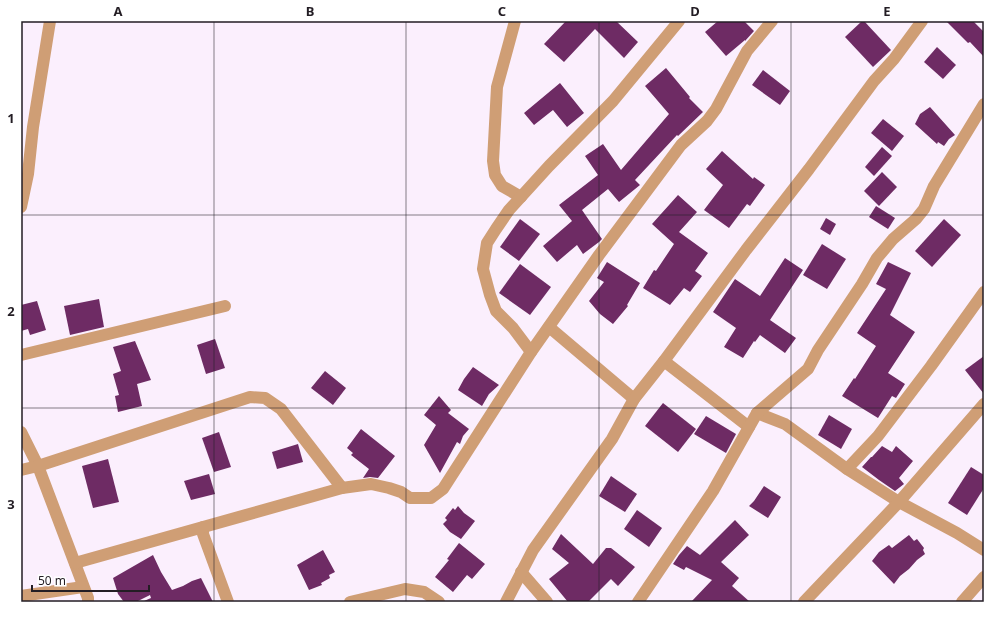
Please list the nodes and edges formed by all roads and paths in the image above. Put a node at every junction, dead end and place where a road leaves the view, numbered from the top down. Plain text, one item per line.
1 (50, 21) edge
2 (515, 21) edge
3 (679, 21) edge
4 (772, 21) edge
5 (922, 21) edge
6 (984, 104) edge
7 (521, 197) junction
8 (21, 208) edge
9 (984, 292) edge
10 (225, 306) dead end
11 (549, 327) junction
12 (530, 352) junction
13 (21, 355) edge
14 (664, 361) junction
15 (634, 399) junction
16 (984, 404) edge
17 (757, 413) junction
18 (749, 427) junction
19 (21, 432) edge
20 (38, 466) junction
21 (847, 469) junction
22 (21, 470) edge
23 (342, 488) junction
24 (899, 502) junction
25 (202, 527) junction
26 (984, 550) edge
27 (75, 563) junction
28 (521, 572) junction
29 (984, 577) edge
30 (84, 587) junction
31 (21, 596) edge
32 (88, 602) edge
33 (228, 602) edge
34 (350, 602) edge
35 (439, 602) edge
36 (506, 602) edge
37 (547, 602) edge
38 (638, 602) edge
39 (804, 602) edge
40 (962, 602) edge

1 - 8 street
2 - 7 street
3 - 7 street
4 - 11 street
5 - 14 street
6 - 17 street
7 - 12 street
9 - 21 street
10 - 13 street
11 - 12 street
11 - 15 street
12 - 23 street
14 - 15 street
14 - 18 street
15 - 28 street
16 - 24 street
17 - 18 street
17 - 21 street
18 - 38 street
19 - 20 street
20 - 22 street
20 - 23 street
20 - 27 street
21 - 24 street
23 - 25 street
24 - 26 street
24 - 39 street
25 - 27 street
25 - 33 street
27 - 30 street
28 - 36 street
28 - 37 street
29 - 40 street
30 - 31 street
30 - 32 street
34 - 35 street

